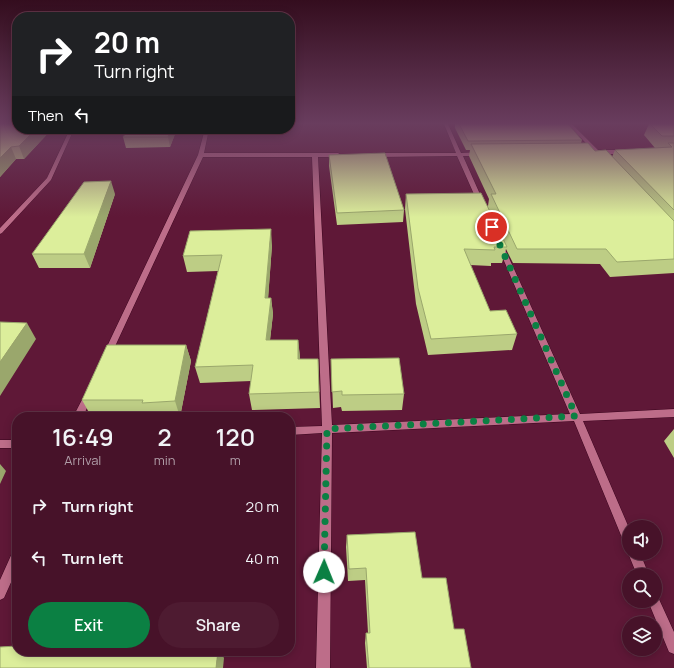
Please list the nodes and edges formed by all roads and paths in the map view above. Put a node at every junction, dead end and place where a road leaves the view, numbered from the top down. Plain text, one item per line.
1 (60, 155) edge
2 (201, 155) edge
3 (315, 155) edge
4 (460, 155) edge
5 (600, 155) edge
6 (602, 158) edge
7 (482, 206) edge
8 (0, 232) edge
9 (499, 242) edge
10 (105, 360) edge
11 (92, 389) edge
12 (80, 412) edge
13 (674, 413) edge
14 (576, 416) junction
15 (327, 429) junction
16 (295, 431) edge
17 (0, 444) edge
18 (12, 444) edge
19 (622, 524) edge
20 (12, 566) edge
21 (0, 594) edge
22 (657, 608) edge
23 (674, 647) edge
24 (323, 668) edge

1 - 8 street
2 - 10 street
3 - 15 street
4 - 7 street
5 - 6 street
9 - 14 street
11 - 12 street
13 - 14 street
14 - 15 street
14 - 19 street
15 - 16 street
15 - 24 street
17 - 18 street
20 - 21 street
22 - 23 street

